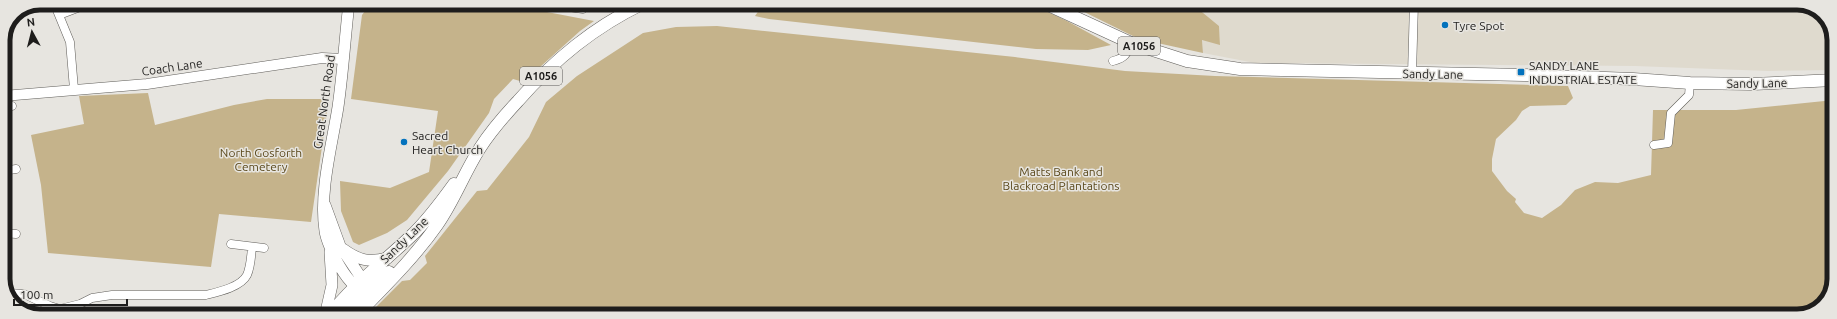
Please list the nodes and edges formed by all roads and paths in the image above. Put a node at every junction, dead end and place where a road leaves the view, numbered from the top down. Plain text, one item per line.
1 (57, 10) edge
2 (72, 10) edge
3 (348, 10) edge
4 (631, 10) edge
5 (1059, 10) edge
6 (1414, 10) edge
7 (59, 15) junction
8 (1131, 43) junction
9 (343, 59) junction
10 (1113, 61) dead end
11 (1412, 74) junction
12 (1827, 80) edge
13 (1690, 83) junction
14 (74, 89) junction
15 (10, 95) edge
16 (1654, 145) dead end
17 (473, 159) junction
18 (16, 169) dead end
19 (10, 170) edge
20 (10, 234) edge
21 (16, 234) dead end
22 (231, 244) dead end
23 (422, 244) junction
24 (252, 247) junction
25 (335, 247) junction
26 (264, 248) dead end
27 (387, 258) junction
28 (358, 283) junction
29 (366, 291) junction
30 (13, 293) edge
31 (60, 309) edge
32 (74, 309) edge
33 (327, 309) edge
34 (335, 309) edge
35 (349, 309) edge
36 (362, 309) edge

1 - 7 street
2 - 7 street
3 - 9 main road, Great North Road
4 - 17 main road, Sandy Lane / A1056
5 - 8 main road, Sandy Lane / A1056
6 - 11 street
7 - 14 street
8 - 10 street
8 - 11 main road, Sandy Lane / A1056
9 - 14 street, Coach Lane
9 - 25 main road, Great North Road
11 - 13 main road, Sandy Lane / A1056
12 - 13 main road, Sandy Lane / A1056
13 - 16 street
14 - 15 street, Coach Lane
17 - 23 main road, Sandy Lane / A1056
17 - 27 main road, Sandy Lane / A1056
18 - 19 street
20 - 21 street
22 - 24 street
23 - 29 main road
23 - 36 main road, Sandy Lane / A1056
24 - 26 street
24 - 32 street
25 - 27 main road
25 - 28 main road
25 - 33 main road
27 - 28 main road, Sandy Lane / A1056
28 - 29 main road
28 - 34 main road, Sandy Lane / A1056
29 - 35 main road
30 - 31 street

